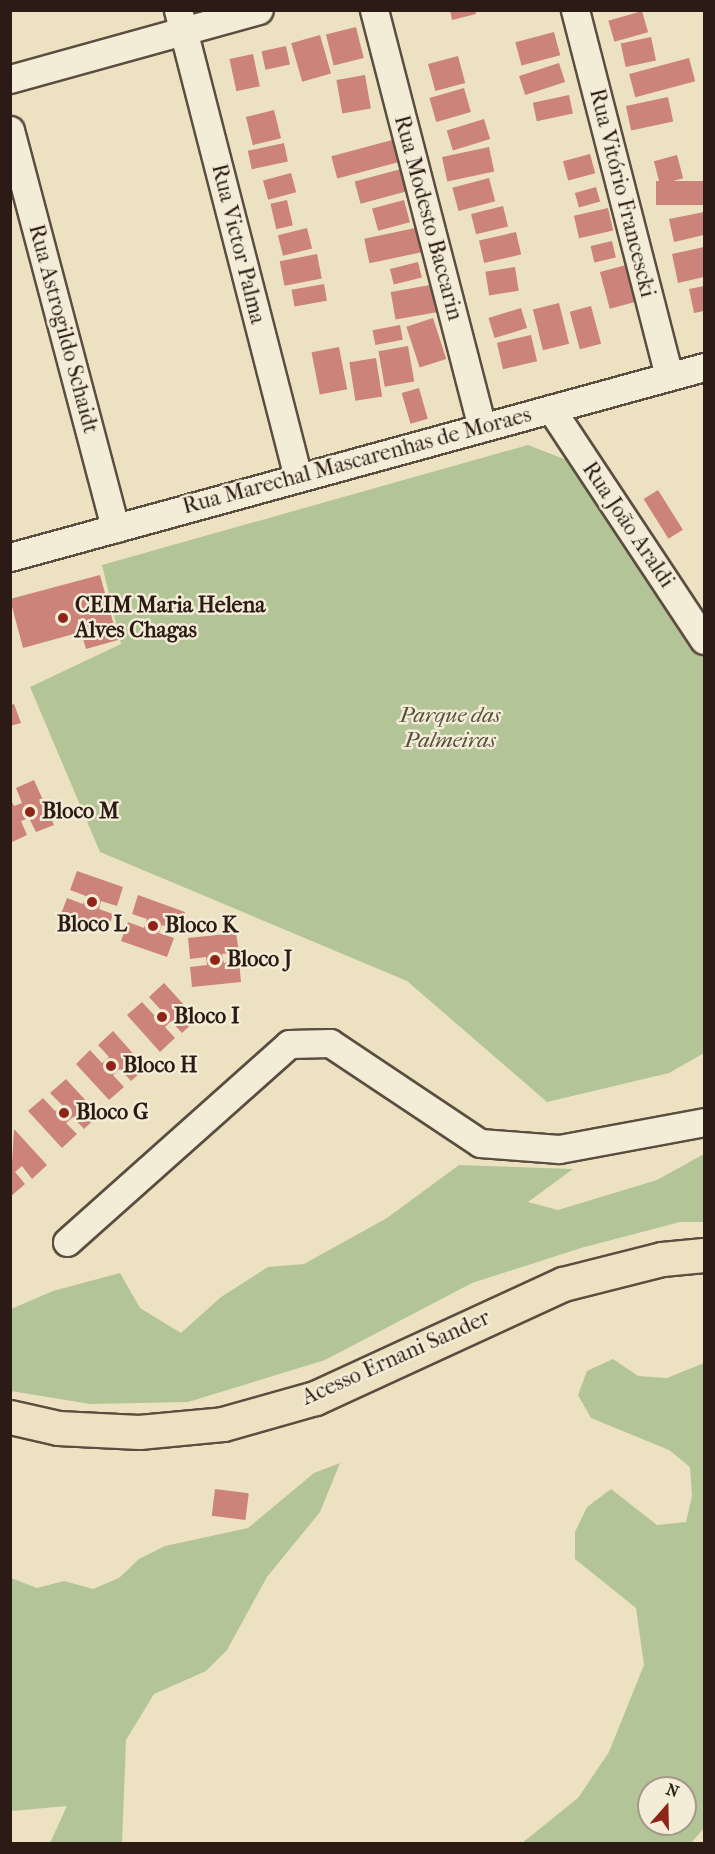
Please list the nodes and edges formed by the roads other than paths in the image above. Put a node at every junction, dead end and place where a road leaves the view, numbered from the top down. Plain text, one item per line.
1 (259, 10) edge
2 (374, 10) edge
3 (575, 10) edge
4 (180, 20) edge
5 (10, 79) edge
6 (10, 130) edge
7 (705, 367) edge
8 (669, 376) junction
9 (551, 409) junction
10 (482, 425) junction
11 (298, 477) junction
12 (115, 528) junction
13 (10, 558) edge
14 (705, 640) edge
15 (705, 1122) edge
16 (67, 1242) dead end
17 (705, 1255) edge
18 (10, 1417) edge

1 - 4 street
2 - 10 street, Rua Modesto Baccarin
3 - 8 street, Rua Vitório Francescki
4 - 5 street
4 - 11 street, Rua Victor Palma
6 - 12 street, Rua Astrogildo Schaidt
7 - 8 street, Rua Marechal Mascarenhas de Moraes
8 - 9 street, Rua Marechal Mascarenhas de Moraes
9 - 10 street, Rua Marechal Mascarenhas de Moraes
9 - 14 street, Rua João Araldi
10 - 11 street, Rua Marechal Mascarenhas de Moraes
11 - 12 street, Rua Marechal Mascarenhas de Moraes
12 - 13 street, Rua Marechal Mascarenhas de Moraes
15 - 16 street
17 - 18 highway, Acesso Ernani Sander

